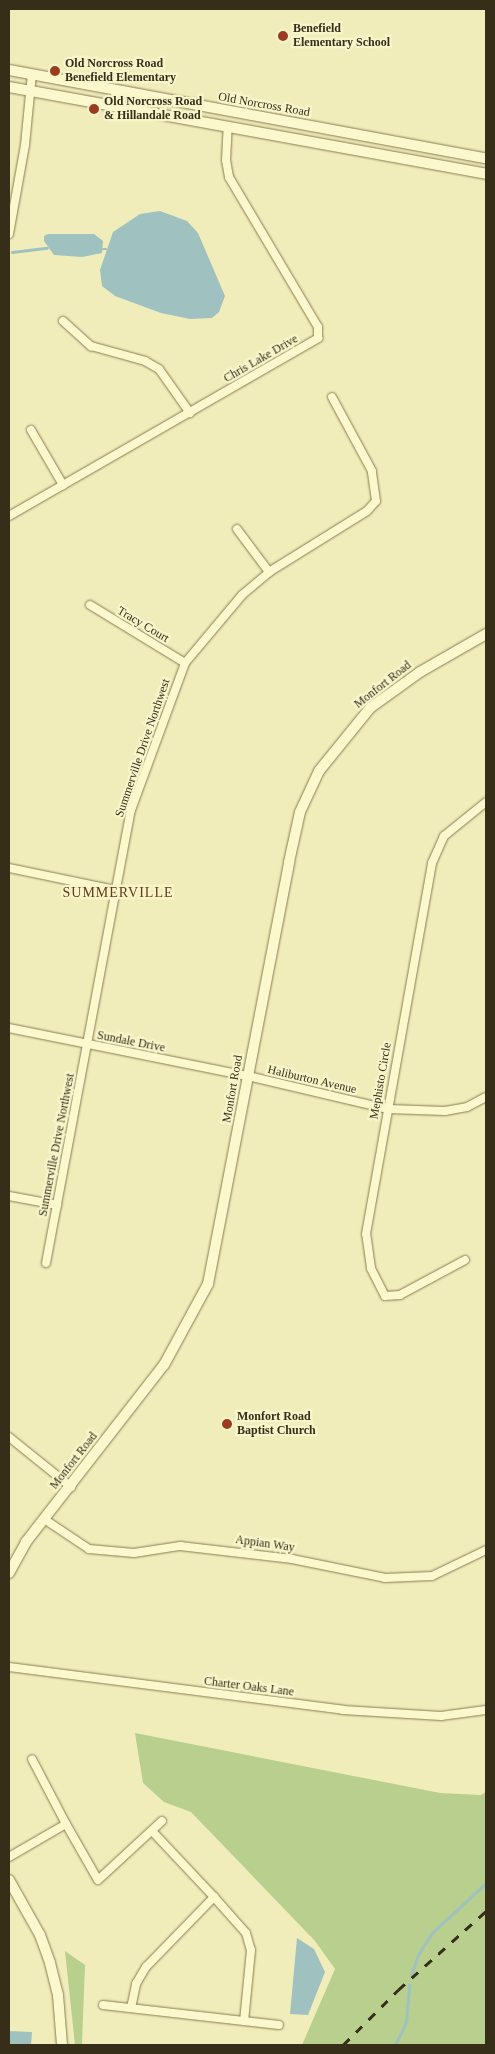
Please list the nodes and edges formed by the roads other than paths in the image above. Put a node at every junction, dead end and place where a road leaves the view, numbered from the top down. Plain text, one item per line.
1 (9, 70) edge
2 (32, 74) junction
3 (9, 87) edge
4 (30, 91) junction
5 (228, 126) junction
6 (486, 158) edge
7 (486, 174) edge
8 (9, 234) edge
9 (64, 322) dead end
10 (332, 397) dead end
11 (190, 413) junction
12 (31, 430) dead end
13 (63, 485) junction
14 (9, 516) edge
15 (238, 529) dead end
16 (269, 572) junction
17 (90, 605) dead end
18 (486, 634) edge
19 (185, 663) junction
20 (486, 802) edge
21 (9, 868) edge
22 (115, 890) junction
23 (9, 1028) edge
24 (88, 1045) junction
25 (248, 1076) junction
26 (486, 1097) edge
27 (388, 1109) junction
28 (9, 1196) edge
29 (57, 1205) junction
30 (465, 1260) dead end
31 (46, 1263) dead end
32 (9, 1437) edge
33 (71, 1486) junction
34 (44, 1519) junction
35 (486, 1550) edge
36 (9, 1573) edge
37 (9, 1667) edge
38 (486, 1710) edge
39 (32, 1759) dead end
40 (162, 1821) dead end
41 (66, 1824) junction
42 (152, 1831) junction
43 (9, 1857) edge
44 (9, 1880) edge
45 (214, 1896) junction
46 (103, 2005) dead end
47 (130, 2008) junction
48 (244, 2021) junction
49 (279, 2025) dead end
50 (62, 2045) edge

1 - 2 street, Old Norcross Road
2 - 4 street
2 - 6 street, Old Norcross Road
3 - 4 street
4 - 5 street
4 - 8 street
5 - 7 street
5 - 11 street, Chris Lake Drive
9 - 11 street
10 - 16 street, Summerville Drive Northwest
11 - 13 street, Chris Lake Drive
12 - 13 street
13 - 14 street, Chris Lake Drive
15 - 16 street
16 - 19 street, Summerville Drive Northwest
17 - 19 street, Tracy Court
18 - 25 street, Monfort Road
19 - 22 street, Summerville Drive Northwest
20 - 27 street, Mephisto Circle
21 - 22 street
22 - 24 street, Summerville Drive Northwest
23 - 24 street, Sundale Drive
24 - 25 street, Sundale Drive
24 - 29 street, Summerville Drive Northwest
25 - 27 street, Haliburton Avenue
25 - 33 street, Monfort Road
26 - 27 street, Haliburton Avenue
27 - 30 street, Mephisto Circle
28 - 29 street
29 - 31 street, Summerville Drive Northwest
32 - 33 street
33 - 34 street, Monfort Road
34 - 35 street, Appian Way
34 - 36 street, Monfort Road
37 - 38 street, Charter Oaks Lane
39 - 41 street
40 - 42 street
41 - 42 street
41 - 43 street
42 - 45 street
44 - 50 street
45 - 47 street
45 - 48 street
46 - 47 street
47 - 48 street
48 - 49 street

